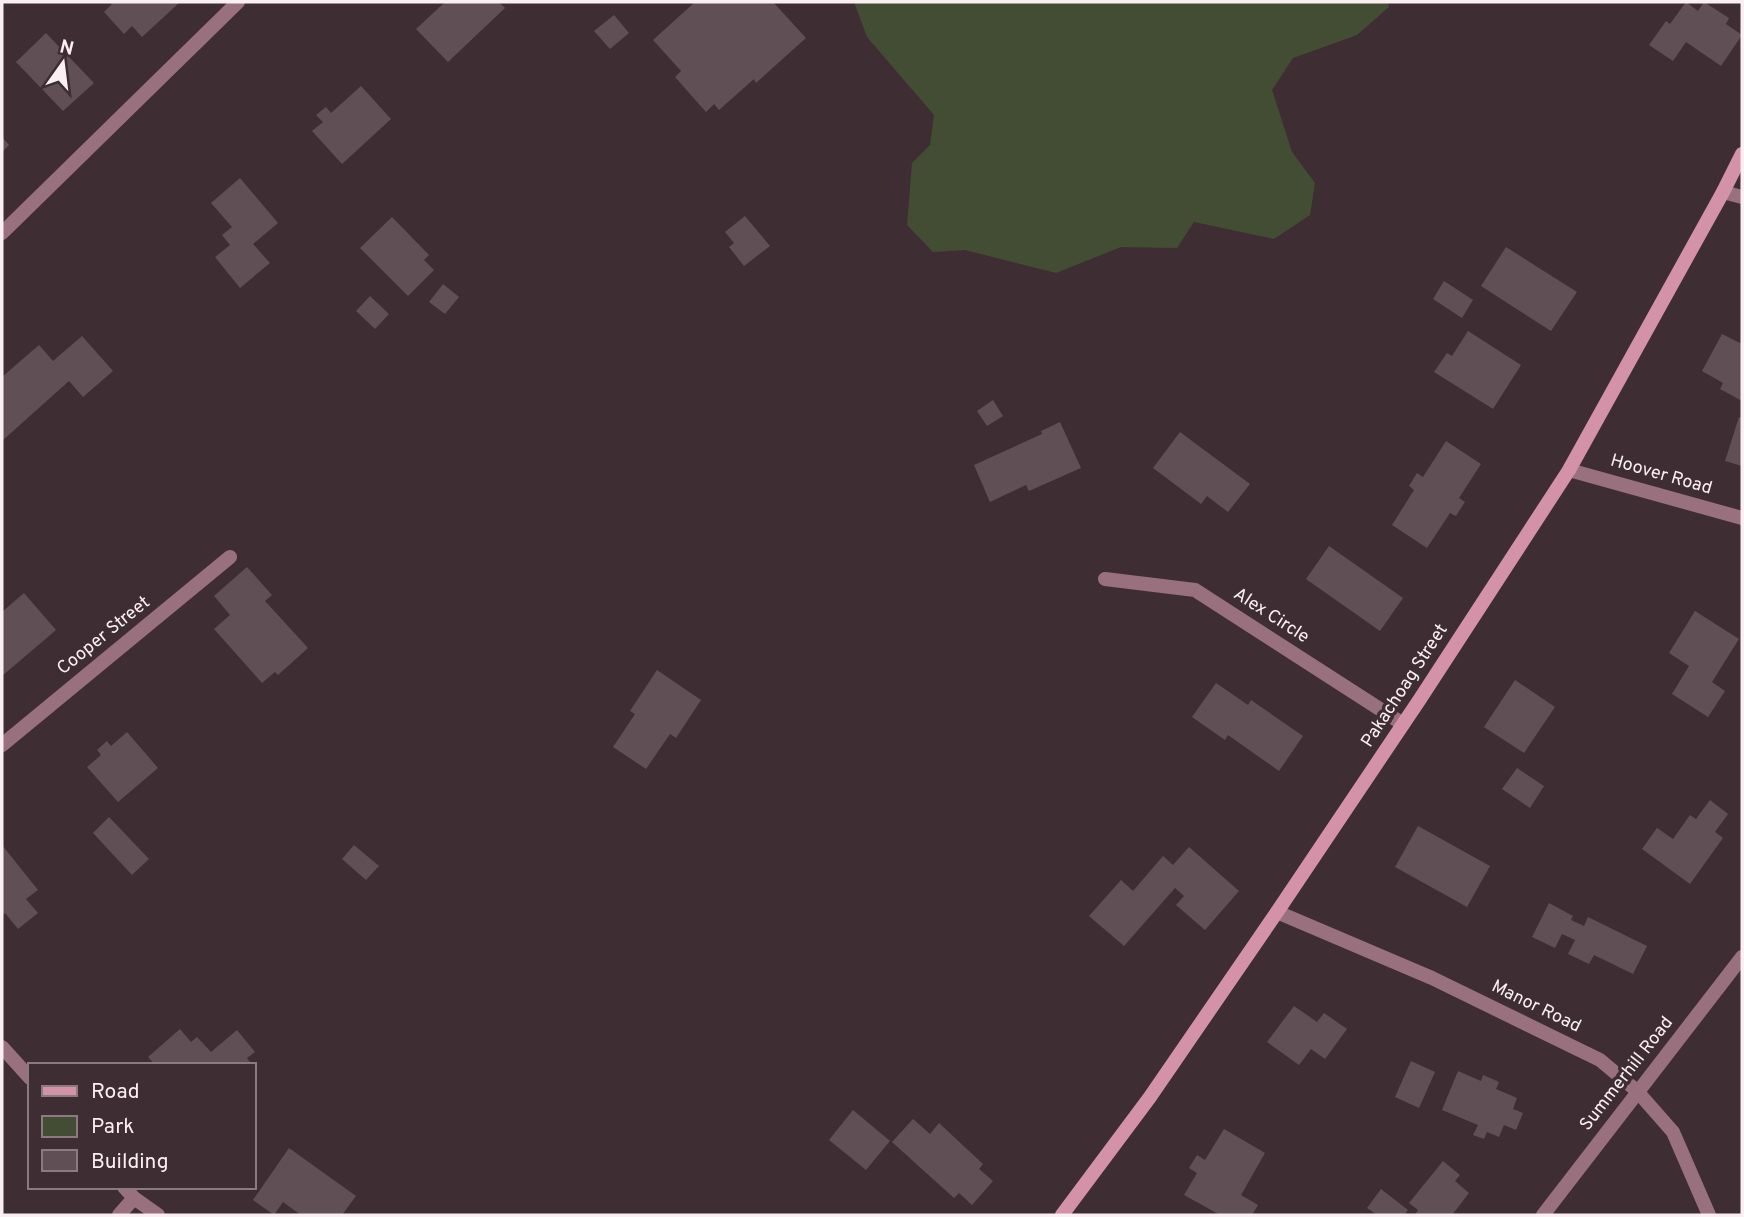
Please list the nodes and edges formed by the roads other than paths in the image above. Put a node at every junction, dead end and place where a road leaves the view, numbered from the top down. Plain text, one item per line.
1 (238, 2) edge
2 (1742, 154) edge
3 (1723, 192) junction
4 (1742, 197) edge
5 (2, 233) edge
6 (1569, 470) junction
7 (1742, 518) edge
8 (230, 557) dead end
9 (1105, 579) dead end
10 (1403, 724) junction
11 (2, 745) edge
12 (1278, 912) junction
13 (1742, 957) edge
14 (2, 1047) edge
15 (28, 1076) edge
16 (1637, 1091) junction
17 (129, 1192) edge
18 (119, 1215) edge
19 (158, 1215) edge
20 (1062, 1215) edge
21 (1543, 1215) edge
22 (1709, 1215) edge

1 - 5 street
2 - 3 street, Pakachoag Street
3 - 4 street
3 - 6 street, Pakachoag Street
6 - 7 street, Hoover Road
6 - 10 street, Pakachoag Street
8 - 11 street, Cooper Street
9 - 10 street, Alex Circle
10 - 12 street, Pakachoag Street
12 - 16 street, Manor Road
12 - 20 street, Pakachoag Street
13 - 16 street, Summerhill Road
14 - 15 street
16 - 21 street, Summerhill Road
16 - 22 street, Manor Road
17 - 18 street
17 - 19 street

